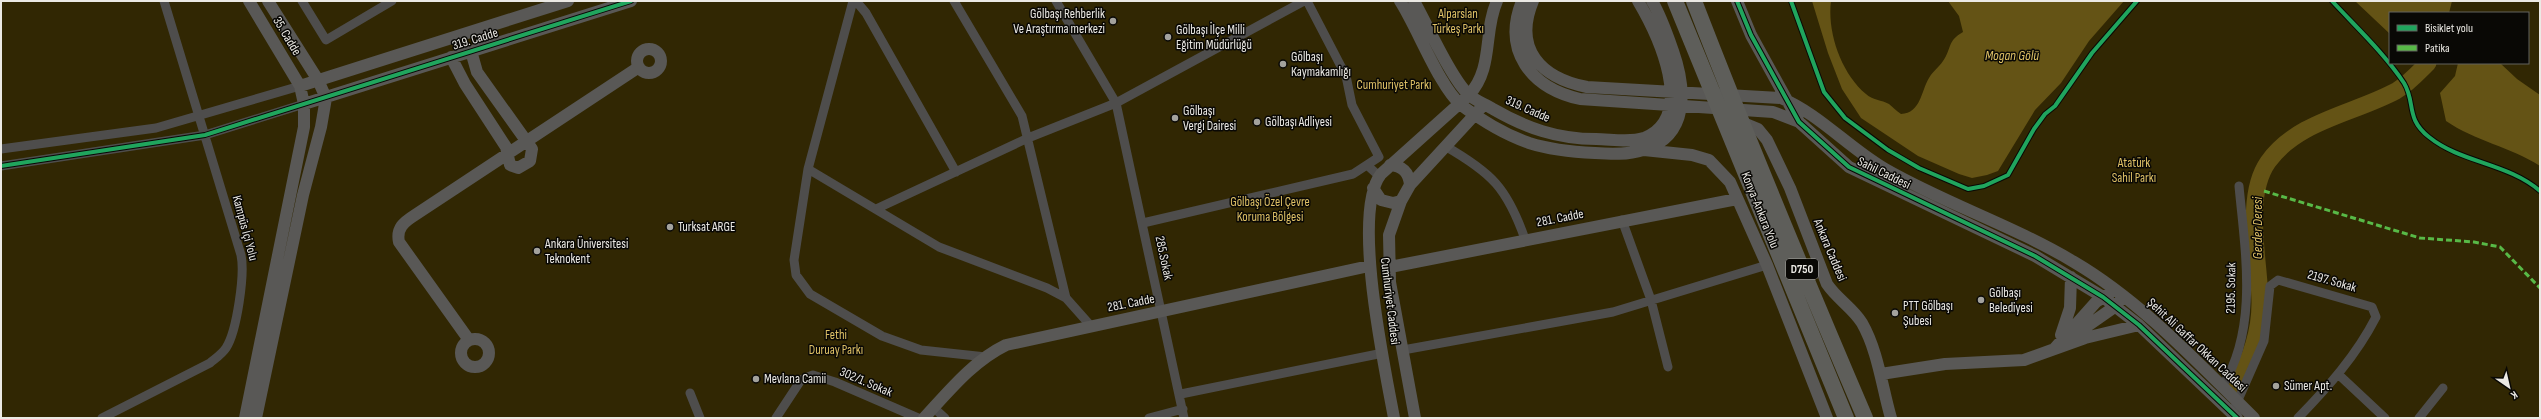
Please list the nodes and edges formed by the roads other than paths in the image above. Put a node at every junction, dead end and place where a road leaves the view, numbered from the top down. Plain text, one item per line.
1 (164, 1) edge
2 (249, 1) edge
3 (268, 1) edge
4 (302, 1) edge
5 (392, 1) edge
6 (568, 1) edge
7 (631, 1) edge
8 (852, 1) edge
9 (856, 1) edge
10 (954, 1) edge
11 (1056, 1) edge
12 (1305, 1) edge
13 (1400, 1) edge
14 (1414, 1) edge
15 (1497, 1) edge
16 (1522, 1) edge
17 (1533, 1) edge
18 (1638, 1) edge
19 (1652, 1) edge
20 (1675, 1) edge
21 (1694, 1) edge
22 (1738, 1) edge
23 (471, 51) junction
24 (451, 57) junction
25 (1670, 58) junction
26 (639, 66) dead end
27 (318, 80) junction
28 (300, 86) junction
29 (1469, 95) junction
30 (326, 98) junction
31 (1784, 99) junction
32 (1116, 103) junction
33 (1459, 103) junction
34 (1484, 103) junction
35 (304, 104) junction
36 (199, 115) junction
37 (1475, 115) junction
38 (1735, 122) junction
39 (1799, 122) junction
40 (205, 135) junction
41 (1028, 138) junction
42 (525, 142) junction
43 (1445, 146) junction
44 (1, 149) edge
45 (1642, 150) junction
46 (509, 153) junction
47 (1367, 165) junction
48 (1, 166) edge
49 (1390, 166) junction
50 (808, 169) junction
51 (956, 172) junction
52 (1380, 176) junction
53 (1410, 185) junction
54 (2239, 186) dead end
55 (1373, 188) junction
56 (1737, 199) junction
57 (1401, 201) junction
58 (876, 209) junction
59 (1622, 220) junction
60 (1143, 223) junction
61 (1525, 239) junction
62 (1767, 265) junction
63 (1369, 266) junction
64 (1390, 267) junction
65 (2071, 277) junction
66 (2103, 297) junction
67 (2124, 297) junction
68 (1066, 298) junction
69 (1651, 300) junction
70 (2118, 308) junction
71 (1162, 312) junction
72 (1090, 325) junction
73 (2139, 325) junction
74 (469, 340) dead end
75 (1403, 350) junction
76 (2053, 350) junction
77 (1382, 353) junction
78 (986, 357) junction
79 (1668, 367) dead end
80 (1880, 374) junction
81 (2338, 374) junction
82 (2222, 387) junction
83 (2443, 388) dead end
84 (690, 393) dead end
85 (1181, 394) junction
86 (2238, 402) junction
87 (934, 408) junction
88 (1184, 414) edge
89 (2233, 417) edge
90 (102, 418) edge
91 (245, 418) edge
92 (256, 418) edge
93 (700, 418) edge
94 (776, 418) edge
95 (918, 418) edge
96 (924, 418) edge
97 (945, 418) edge
98 (1149, 418) edge
99 (1394, 418) edge
100 (1415, 418) edge
101 (1827, 418) edge
102 (1846, 418) edge
103 (1865, 418) edge
104 (1892, 418) edge
105 (2254, 418) edge
106 (2298, 418) edge
107 (2385, 418) edge
108 (2419, 418) edge

1 - 36 street, Kampüs İçi Yolu
2 - 28 street, 35. Cadde
3 - 27 street, 35. Cadde
4 - 5 street
6 - 27 street, 319. Cadde
7 - 23 street, 319. Cadde
8 - 50 street
9 - 51 street
10 - 41 street
11 - 32 street, 285.Sokak
12 - 32 street
12 - 47 street
13 - 33 street, 319. Cadde
14 - 29 street, 319. Cadde
15 - 29 street, Cumhuriyet Caddesi
16 - 39 street, 319. Cadde
17 - 31 street
18 - 25 street, 319. Cadde
19 - 25 street, 319. Cadde
20 - 38 highway, Konya-Ankara Yolu / D750
21 - 38 highway, D750
22 - 31 street, Sahil Caddesi
23 - 24 street, 319. Cadde
23 - 42 street
24 - 30 street, 319. Cadde
24 - 46 street
25 - 34 street, 319. Cadde
25 - 45 street, 319. Cadde
26 - 42 street
27 - 28 street, 319. Cadde
27 - 30 street, 35. Cadde
28 - 35 street, 35. Cadde
28 - 36 street
29 - 33 street, Cumhuriyet Caddesi
29 - 34 street, 319. Cadde
30 - 35 street, 319. Cadde
30 - 92 street
31 - 39 street, Sahil Caddesi
31 - 67 street, Şehit Ali Gaffar Okkan Caddesi
32 - 41 street
32 - 60 street, 285.Sokak
33 - 37 street, 319. Cadde
33 - 49 street, Cumhuriyet Caddesi
34 - 37 street, Cumhuriyet Caddesi
35 - 40 street
35 - 91 street, 35. Cadde
36 - 40 street, Kampüs İçi Yolu
36 - 44 street
37 - 43 street, Cumhuriyet Caddesi
37 - 45 street, 319. Cadde
38 - 80 street, Ankara Caddesi
38 - 102 highway, Konya-Ankara Yolu / D750
38 - 103 highway, D750
39 - 65 street, Sahil Caddesi
40 - 48 street
40 - 90 street, Kampüs İçi Yolu
41 - 51 street
41 - 68 street
42 - 46 street
42 - 46 street
43 - 53 street, Cumhuriyet Caddesi
43 - 61 street
45 - 56 street, 319. Cadde
46 - 74 street
47 - 52 street
47 - 60 street
49 - 52 street, Cumhuriyet Caddesi
49 - 53 street
50 - 58 street
50 - 78 street
51 - 58 street
52 - 55 street, Cumhuriyet Caddesi
53 - 57 street, Cumhuriyet Caddesi
54 - 82 street, 2195. Sokak
55 - 57 street
55 - 63 street, Cumhuriyet Caddesi
56 - 59 street, 281. Cadde
56 - 62 street
57 - 64 street, Cumhuriyet Caddesi
58 - 68 street
59 - 61 street, 281. Cadde
59 - 69 street
60 - 71 street, 285.Sokak
61 - 64 street, 281. Cadde
62 - 69 street
62 - 101 street
63 - 71 street, 281. Cadde
63 - 77 street, Cumhuriyet Caddesi
64 - 75 street, Cumhuriyet Caddesi
65 - 66 street, Şehit Ali Gaffar Okkan Caddesi
65 - 76 street
66 - 67 street
66 - 70 street, Şehit Ali Gaffar Okkan Caddesi
66 - 76 street
67 - 70 street
67 - 82 street, Şehit Ali Gaffar Okkan Caddesi
68 - 72 street
69 - 75 street
69 - 79 street
70 - 73 street, Şehit Ali Gaffar Okkan Caddesi
70 - 76 street
71 - 72 street, 281. Cadde
71 - 85 street, 285.Sokak
72 - 78 street, 281. Cadde
73 - 76 street
73 - 89 street, Şehit Ali Gaffar Okkan Caddesi
75 - 100 street, Cumhuriyet Caddesi
76 - 80 street
77 - 85 street
77 - 99 street, Cumhuriyet Caddesi
78 - 87 street, 281. Cadde
80 - 104 street, Ankara Caddesi
81 - 86 street, 2197. Sokak
81 - 106 street, 2197. Sokak
81 - 107 street
82 - 86 street, Şehit Ali Gaffar Okkan Caddesi
83 - 108 street
84 - 93 street
85 - 88 street, 285.Sokak
86 - 89 street
86 - 105 street, Şehit Ali Gaffar Okkan Caddesi
87 - 96 street, 281. Cadde
87 - 97 street
88 - 98 street
94 - 95 street, 302/1. Sokak

